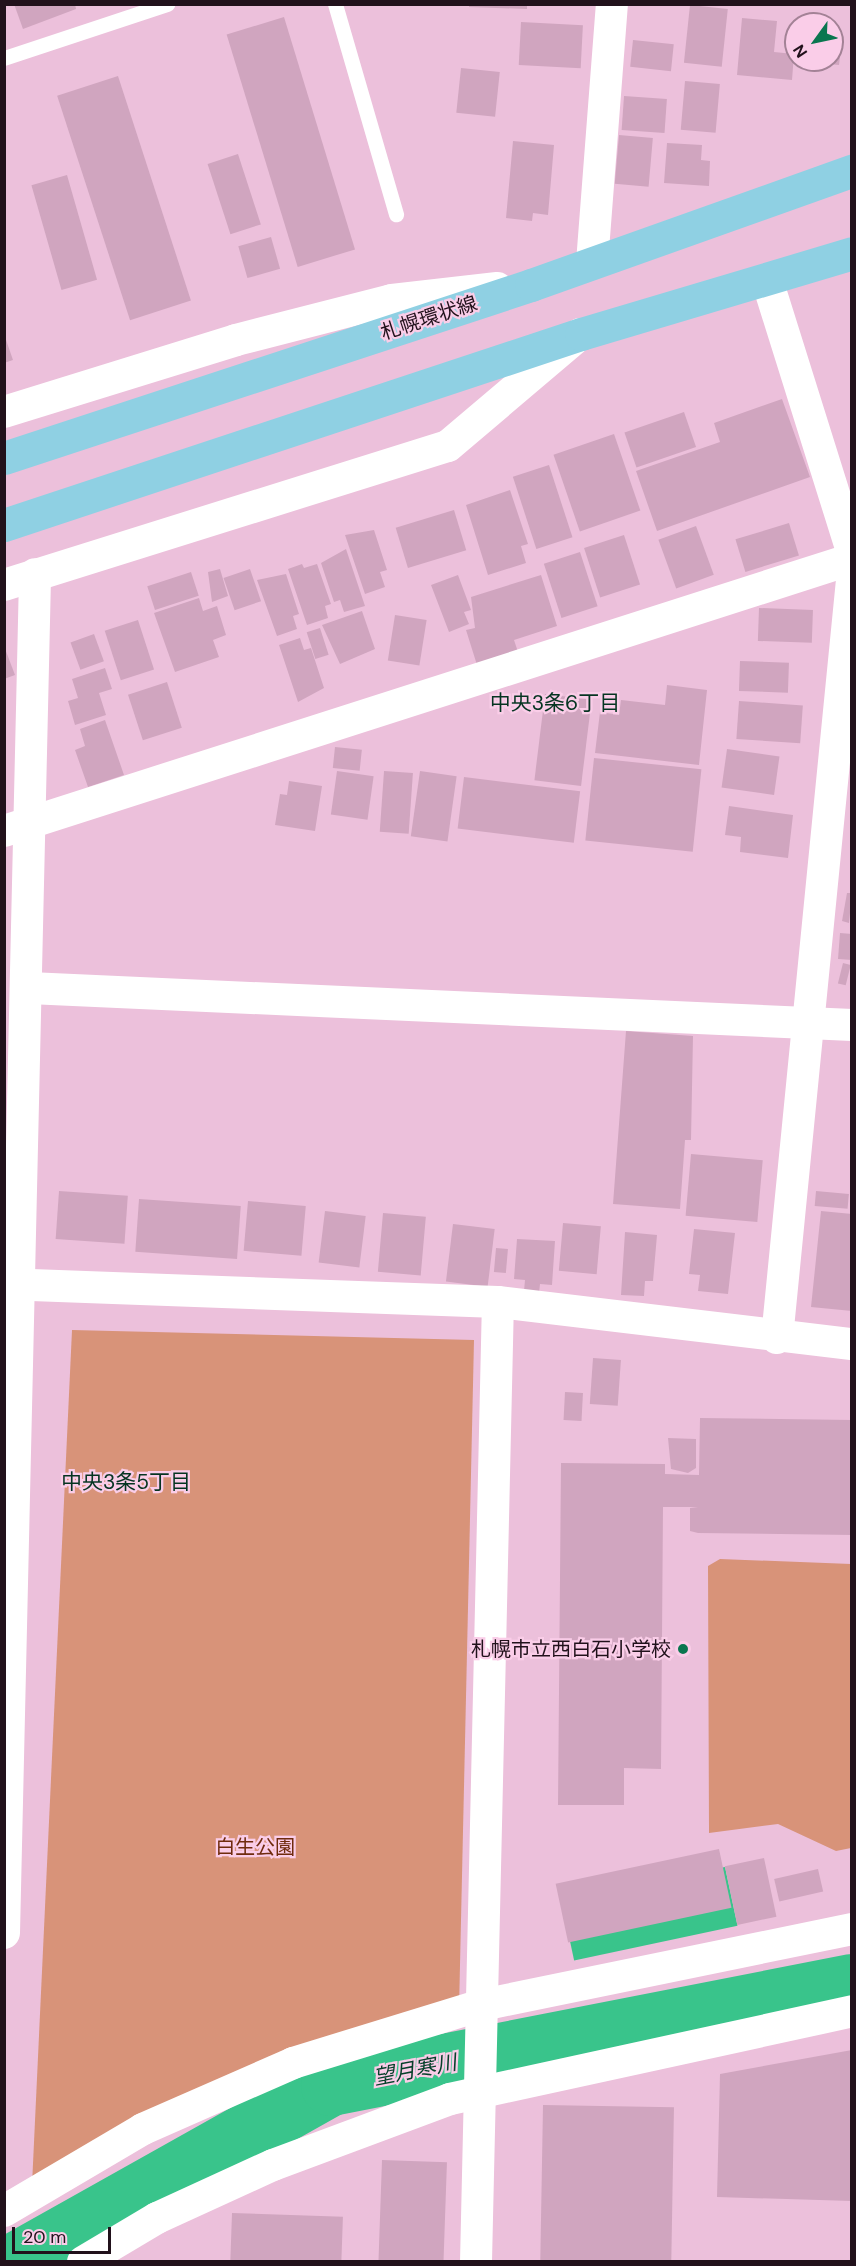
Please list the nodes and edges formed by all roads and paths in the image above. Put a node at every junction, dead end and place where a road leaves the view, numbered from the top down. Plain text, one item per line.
1 (167, 4) edge
2 (334, 4) edge
3 (612, 4) edge
4 (4, 58) edge
5 (852, 171) edge
6 (396, 214) dead end
7 (852, 253) edge
8 (592, 263) junction
9 (766, 280) junction
10 (531, 285) junction
11 (581, 334) junction
12 (4, 412) edge
13 (4, 458) edge
14 (4, 525) edge
15 (852, 552) edge
16 (852, 559) edge
17 (35, 574) junction
18 (852, 580) edge
19 (4, 585) edge
20 (19, 826) edge
21 (29, 988) junction
22 (808, 1022) junction
23 (852, 1025) edge
24 (12, 1284) edge
25 (498, 1302) junction
26 (777, 1338) junction
27 (852, 1344) edge
28 (5, 1851) edge
29 (852, 1929) edge
30 (4, 1933) edge
31 (852, 2011) edge
32 (482, 2014) junction
33 (479, 2084) junction
34 (4, 2211) edge
35 (83, 2262) edge
36 (476, 2262) edge

1 - 4 lane
2 - 6 lane
3 - 8 street
5 - 8 main road, 札幌環状線
7 - 9 main road
8 - 10 main road, 札幌環状線
9 - 11 main road
9 - 15 street
10 - 12 street
10 - 13 main road, 札幌環状線
11 - 14 main road
11 - 17 street
16 - 20 street
17 - 19 street
17 - 20 street
18 - 22 street
20 - 21 street
21 - 22 street
21 - 24 street
22 - 23 street
22 - 26 street
24 - 25 street
24 - 28 street
25 - 26 street
25 - 32 street
26 - 27 street
28 - 30 street
29 - 32 street
31 - 33 street
32 - 33 street
32 - 34 street
33 - 35 street
33 - 36 street

